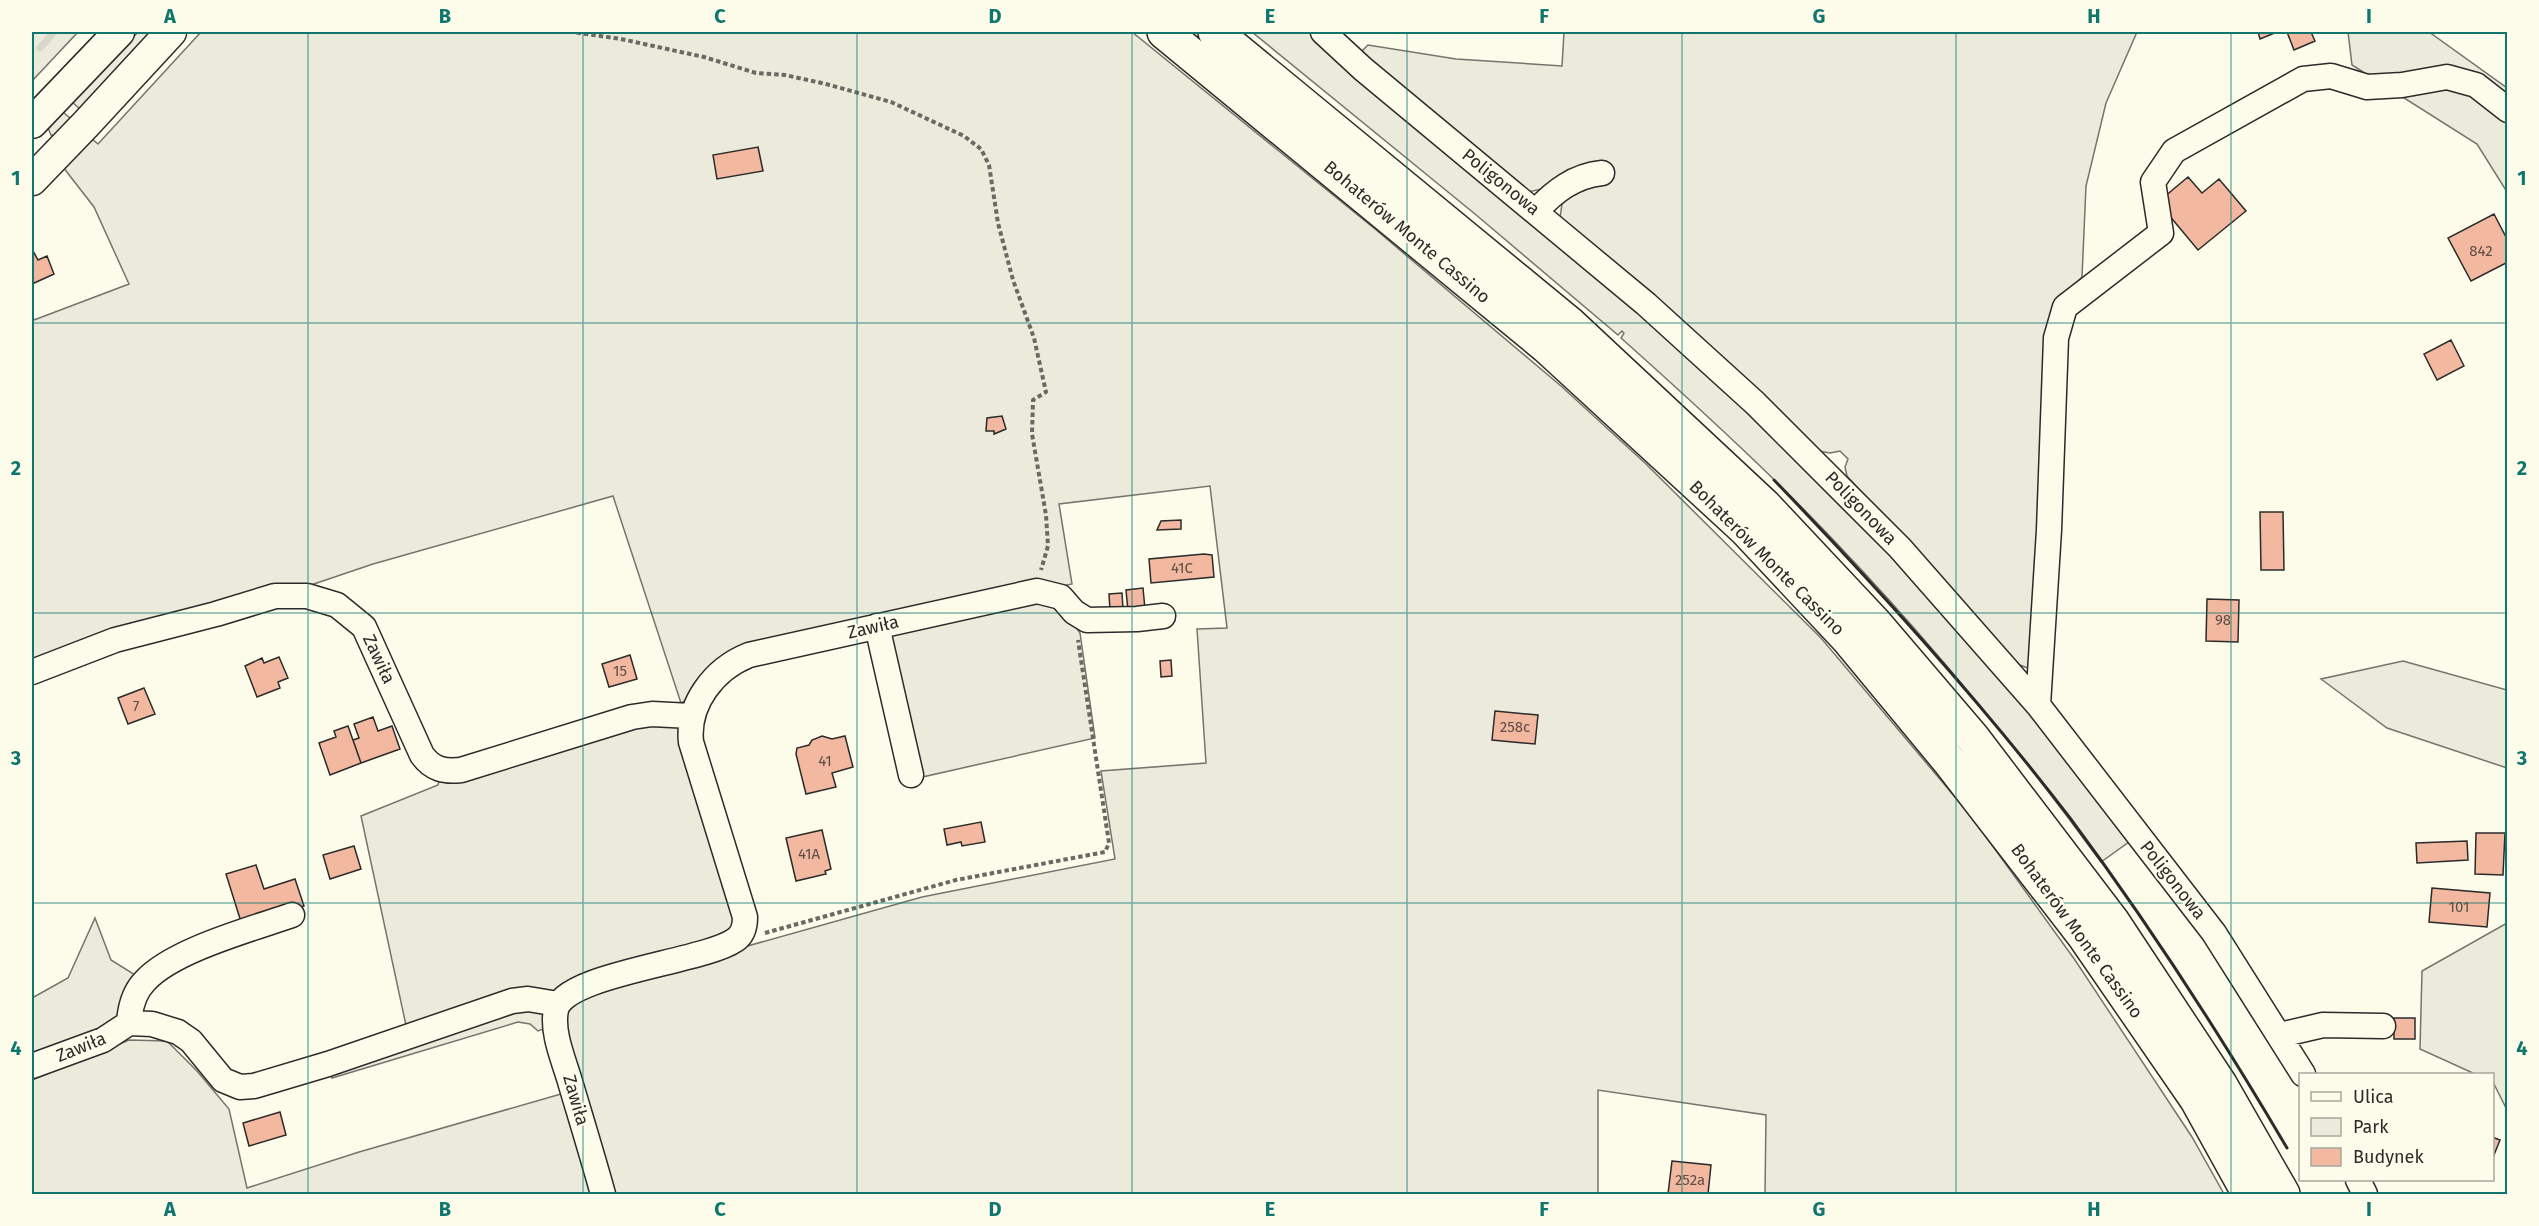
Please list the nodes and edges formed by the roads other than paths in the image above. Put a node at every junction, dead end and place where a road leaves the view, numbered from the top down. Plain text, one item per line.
1 (120, 32) edge
2 (171, 32) edge
3 (1164, 32) edge
4 (1215, 32) edge
5 (1324, 32) edge
6 (44, 100) edge
7 (2508, 110) edge
8 (32, 123) edge
9 (1602, 174) dead end
10 (32, 178) edge
11 (1536, 211) junction
12 (1162, 616) dead end
13 (877, 626) junction
14 (32, 672) edge
15 (2038, 705) junction
16 (691, 716) junction
17 (912, 775) dead end
18 (292, 915) dead end
19 (558, 1004) junction
20 (129, 1023) junction
21 (2383, 1026) dead end
22 (2280, 1035) junction
23 (32, 1066) edge
24 (2302, 1073) edge
25 (603, 1194) edge
26 (2249, 1194) edge
27 (2283, 1194) edge

1 - 6 main road
2 - 10 main road
3 - 26 highway, Bohaterów Monte Cassino
4 - 27 highway, Bohaterów Monte Cassino
5 - 11 street, Poligonowa
6 - 8 main road
7 - 15 street
9 - 11 street
11 - 15 street, Poligonowa
12 - 13 street, Zawiła
13 - 16 street, Zawiła
13 - 17 street
14 - 16 street, Zawiła
15 - 22 street, Poligonowa
16 - 19 street
18 - 20 street
19 - 20 street
19 - 25 street, Zawiła
20 - 23 street, Zawiła
21 - 22 street
22 - 24 street, Poligonowa

